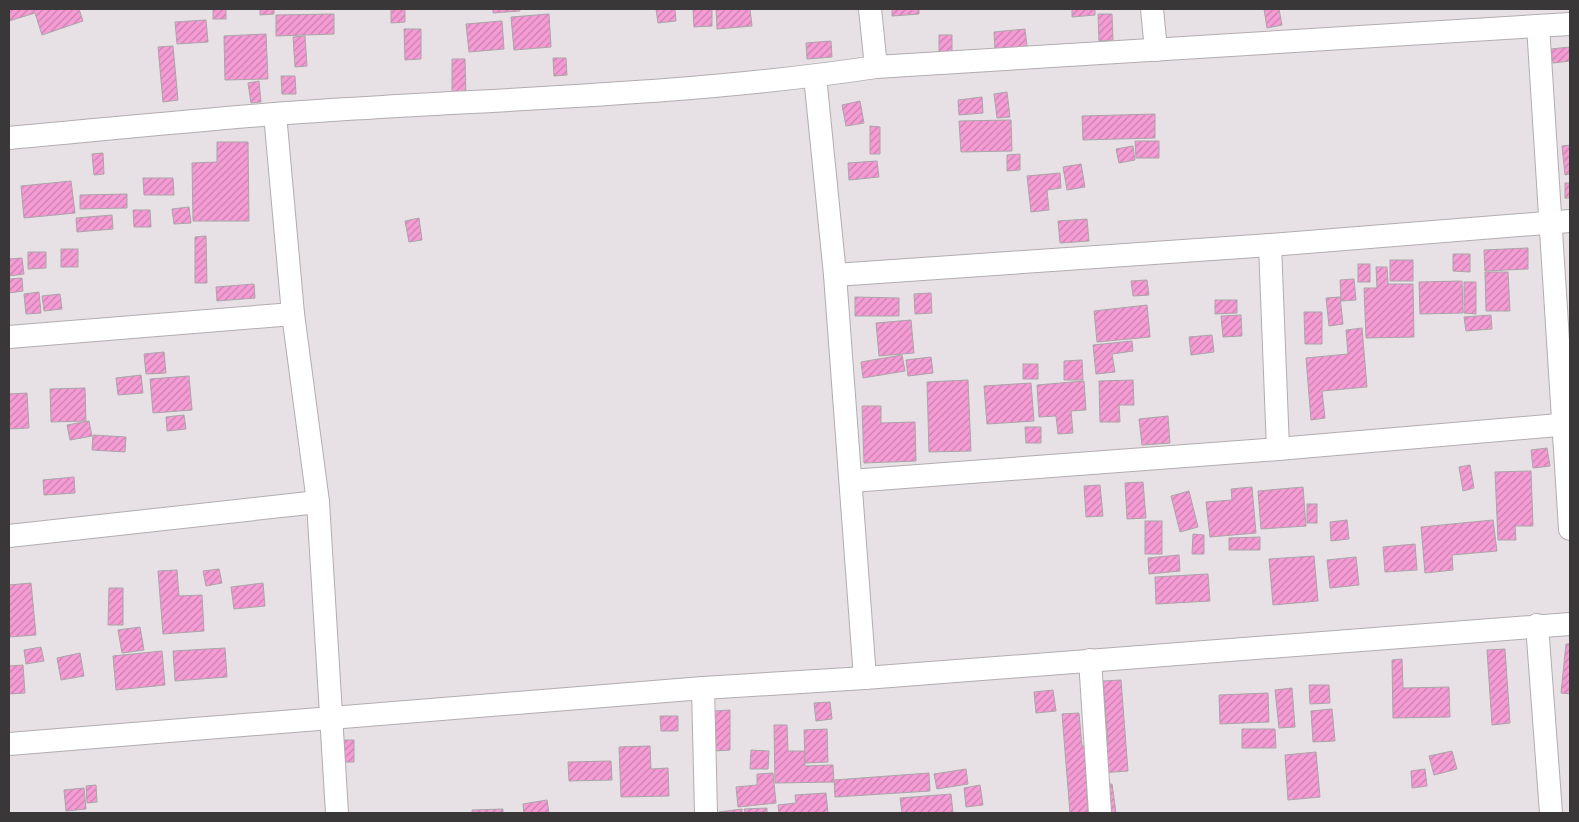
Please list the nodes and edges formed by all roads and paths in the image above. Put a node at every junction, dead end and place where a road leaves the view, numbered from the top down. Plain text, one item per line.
1 (870, 9) edge
2 (1152, 9) edge
3 (1570, 24) edge
4 (1538, 26) junction
5 (1156, 50) junction
6 (876, 67) junction
7 (815, 76) junction
8 (275, 114) junction
9 (9, 138) edge
10 (1560, 222) edge
11 (1270, 245) junction
12 (835, 275) junction
13 (293, 314) junction
14 (9, 337) edge
15 (1567, 424) edge
16 (1278, 449) junction
17 (850, 481) junction
18 (318, 502) junction
19 (1570, 529) edge
20 (9, 536) edge
21 (1570, 624) edge
22 (1537, 625) junction
23 (1090, 660) junction
24 (865, 678) junction
25 (703, 688) junction
26 (331, 719) junction
27 (9, 744) edge
28 (337, 813) edge
29 (706, 813) edge
30 (1100, 813) edge
31 (1551, 813) edge

1 - 6 street
2 - 5 street
3 - 4 street
4 - 5 street
4 - 10 street
5 - 6 street
6 - 7 street
7 - 8 street
7 - 12 street
8 - 9 street
8 - 13 street
10 - 11 street
10 - 15 street
11 - 12 street
11 - 16 street
12 - 17 street
13 - 14 street
13 - 18 street
15 - 16 street
15 - 19 street
16 - 17 street
17 - 24 street
18 - 20 street
18 - 26 street
21 - 22 street
22 - 23 street
22 - 31 street
23 - 24 street
23 - 30 street
24 - 25 street
25 - 26 street
25 - 29 street
26 - 27 street
26 - 28 street

